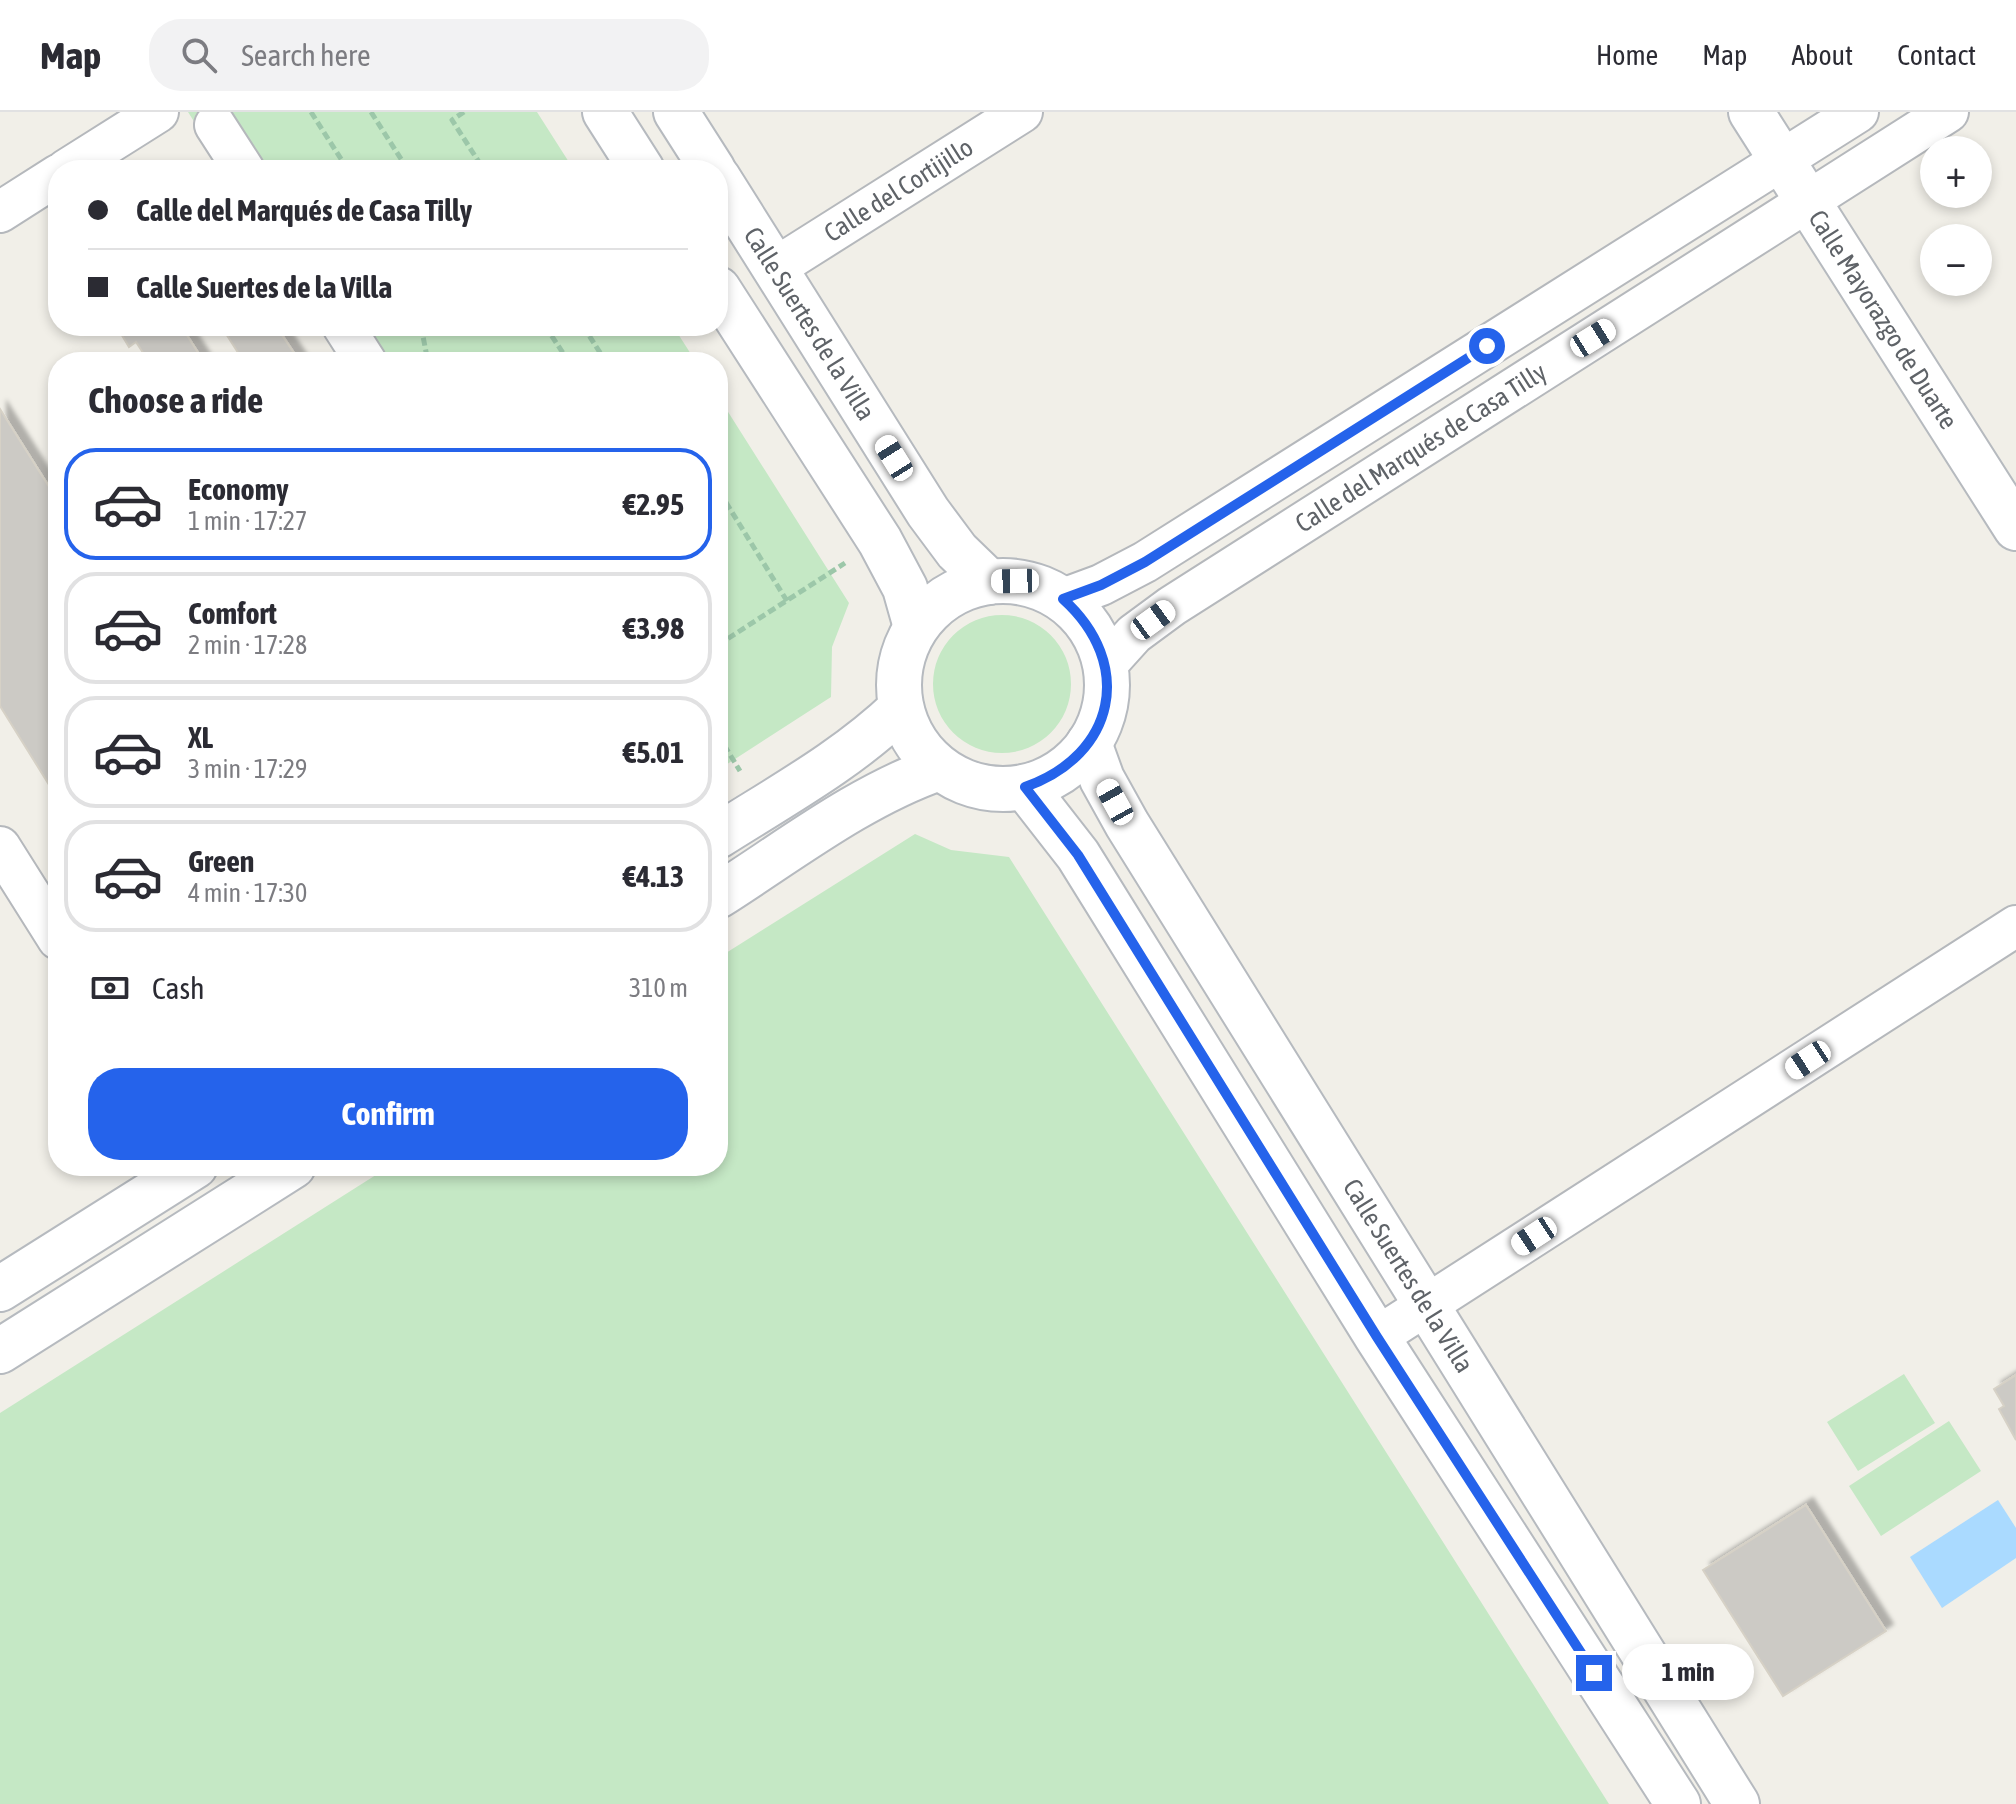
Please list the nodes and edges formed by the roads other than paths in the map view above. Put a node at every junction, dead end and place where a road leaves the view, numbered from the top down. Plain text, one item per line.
1 (158, 112) edge
2 (605, 112) edge
3 (676, 112) edge
4 (1022, 112) edge
5 (1751, 112) edge
6 (1858, 112) edge
7 (1948, 112) edge
8 (215, 125) dead end
9 (82, 160) edge
10 (238, 160) edge
11 (636, 160) edge
12 (707, 160) edge
13 (1782, 160) junction
14 (48, 181) edge
15 (728, 194) edge
16 (1809, 201) junction
17 (0, 212) edge
18 (775, 268) junction
19 (728, 305) edge
20 (2016, 528) edge
21 (989, 582) junction
22 (1063, 599) junction
23 (916, 627) junction
24 (1106, 665) junction
25 (901, 708) junction
26 (1089, 743) junction
27 (939, 768) junction
28 (1025, 787) junction
29 (728, 830) edge
30 (0, 847) edge
31 (728, 890) edge
32 (48, 923) edge
33 (2016, 926) edge
34 (179, 1176) edge
35 (277, 1176) edge
36 (0, 1289) edge
37 (1426, 1305) junction
38 (1377, 1337) junction
39 (0, 1351) edge
40 (1678, 1804) edge
41 (1737, 1804) edge

1 - 9 street
2 - 11 main road
3 - 12 main road
4 - 18 street, Calle del Cortijillo
5 - 13 main road, Calle Mayorazgo de Duarte
6 - 13 street, Calle del Marqués de Casa Tilly
7 - 16 street, Calle del Marqués de Casa Tilly
8 - 10 street
13 - 16 main road, Calle Mayorazgo de Duarte
13 - 22 street, Calle del Marqués de Casa Tilly
14 - 17 street
15 - 18 main road, Calle Suertes de la Villa
16 - 20 main road, Calle Mayorazgo de Duarte
16 - 24 street, Calle del Marqués de Casa Tilly
18 - 21 main road, Calle Suertes de la Villa
19 - 23 main road
21 - 22 main road
21 - 23 main road
22 - 24 main road
23 - 25 main road
24 - 26 main road
25 - 27 main road
25 - 29 main road
26 - 28 main road
26 - 37 main road, Calle Suertes de la Villa
27 - 28 main road
27 - 31 main road
28 - 38 main road
30 - 32 street
33 - 37 street
34 - 36 main road
35 - 39 main road
37 - 38 street
37 - 41 main road, Calle Suertes de la Villa
38 - 40 main road

